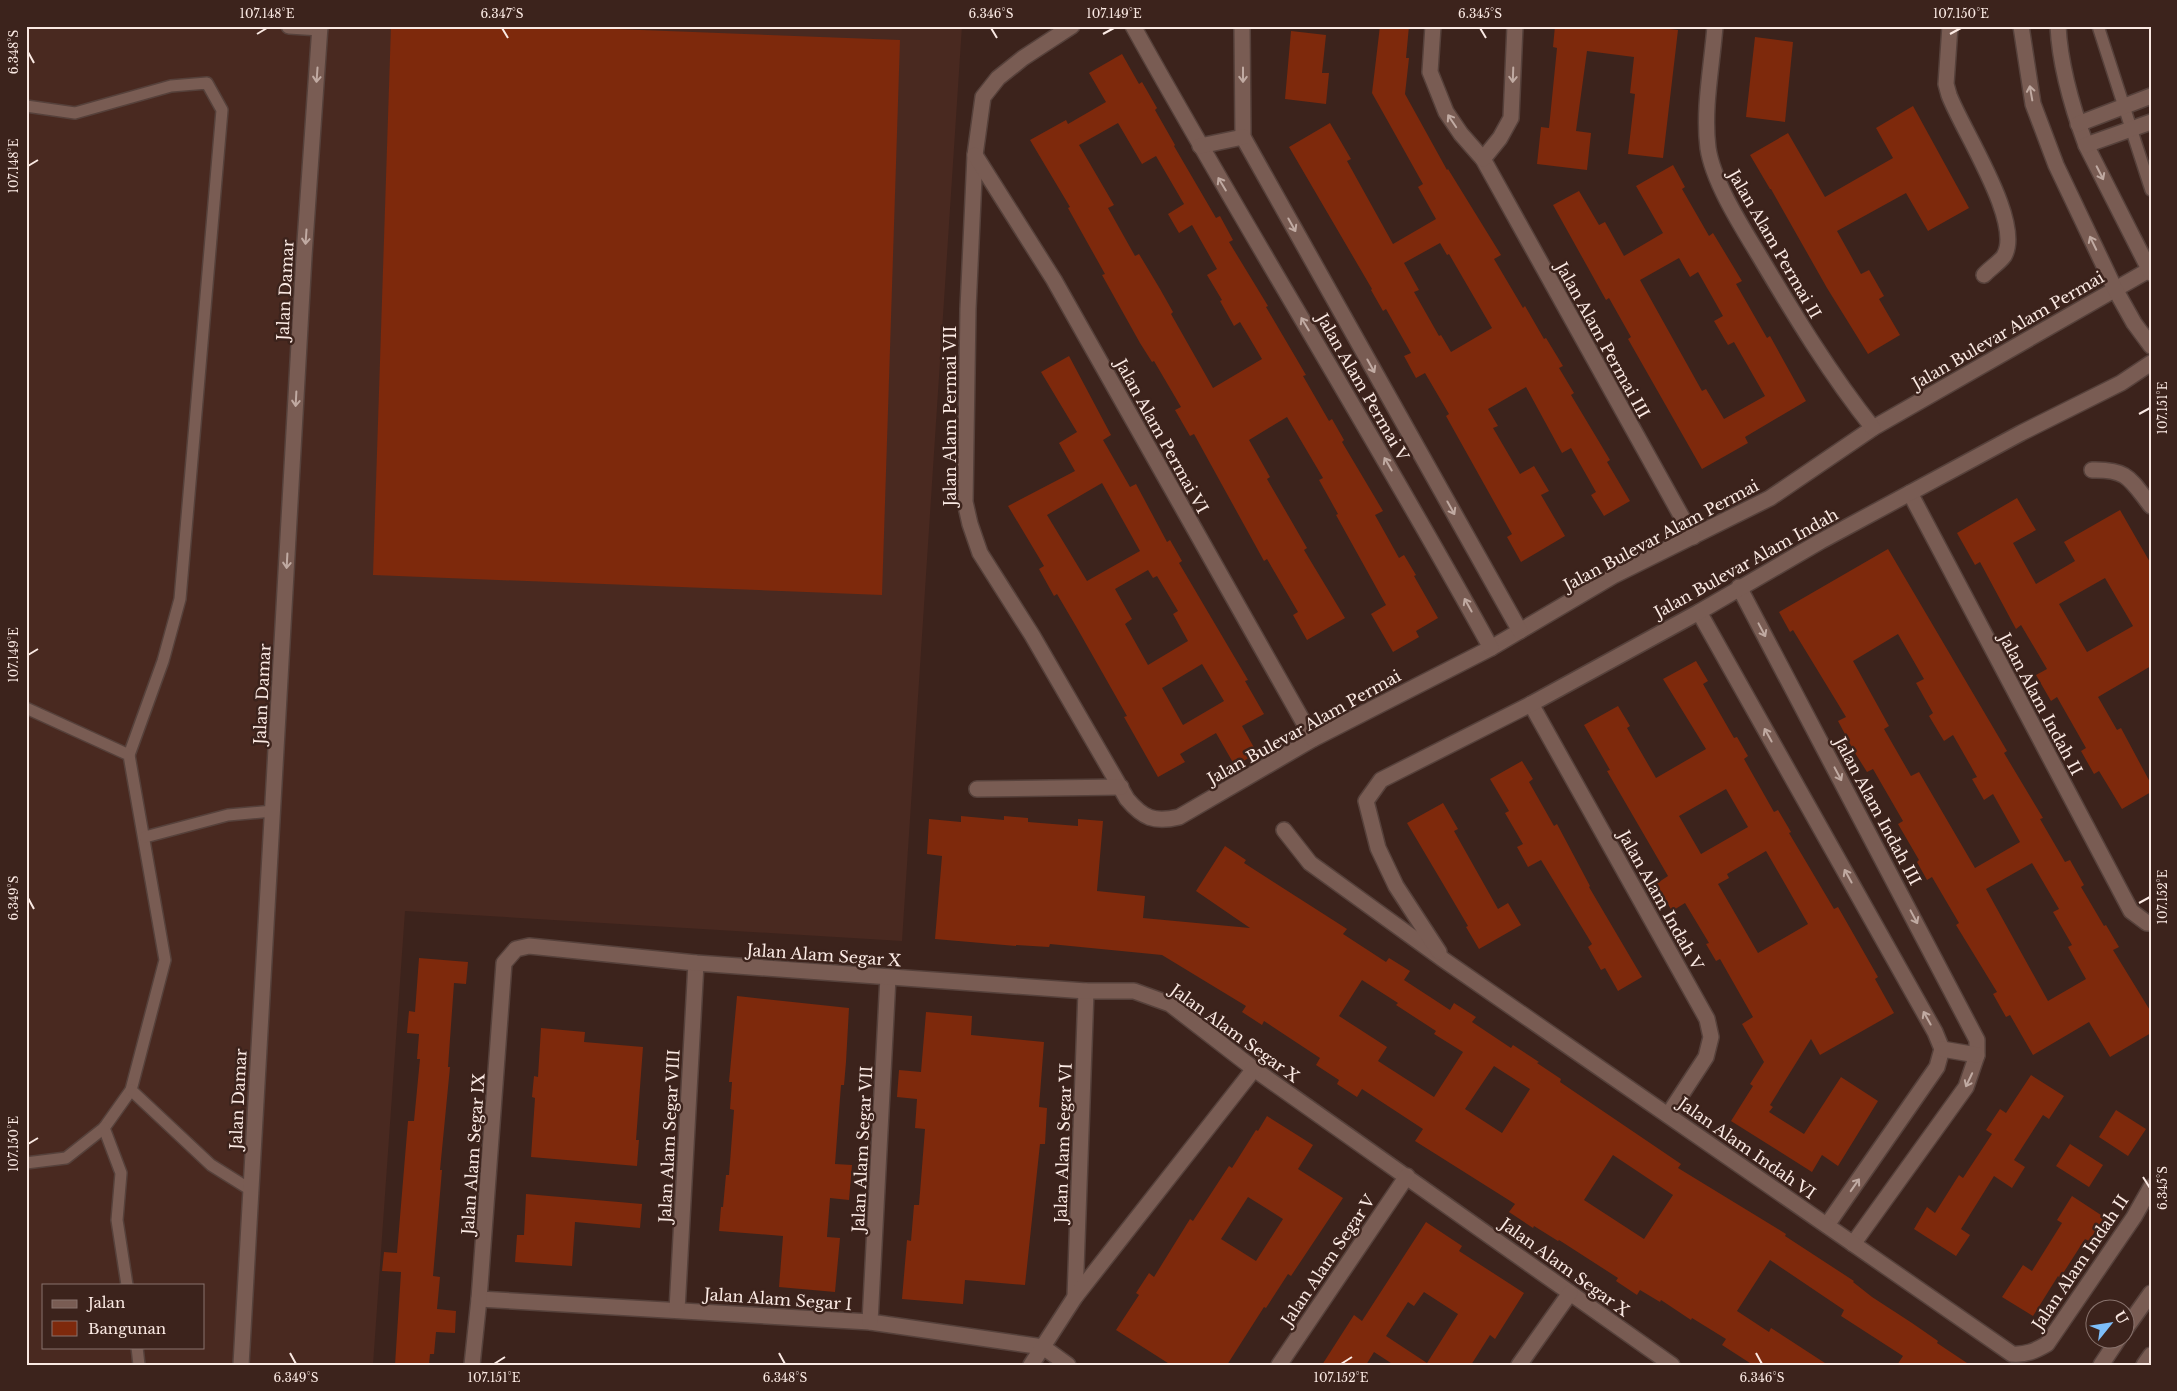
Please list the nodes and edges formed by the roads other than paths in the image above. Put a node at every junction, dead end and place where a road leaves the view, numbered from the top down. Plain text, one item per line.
1 (289, 26) edge
2 (1072, 26) edge
3 (1133, 26) edge
4 (1242, 26) edge
5 (1433, 26) edge
6 (1515, 26) edge
7 (1715, 26) edge
8 (1950, 26) edge
9 (2021, 26) edge
10 (2058, 26) edge
11 (2098, 26) edge
12 (320, 27) edge
13 (2151, 96) edge
14 (26, 106) edge
15 (2124, 107) junction
16 (2151, 122) edge
17 (2078, 124) junction
18 (2131, 129) junction
19 (1243, 138) junction
20 (2086, 145) junction
21 (1200, 146) junction
22 (975, 155) junction
23 (1483, 159) junction
24 (2151, 190) edge
25 (2150, 271) edge
26 (1984, 275) dead end
27 (2115, 289) junction
28 (2151, 346) edge
29 (2151, 363) edge
30 (1873, 428) junction
31 (2092, 470) dead end
32 (1910, 493) junction
33 (2151, 506) edge
34 (1693, 537) junction
35 (1740, 587) junction
36 (1699, 612) junction
37 (1520, 631) junction
38 (1491, 648) junction
39 (1530, 704) junction
40 (26, 708) edge
41 (1313, 739) junction
42 (129, 755) junction
43 (1121, 787) junction
44 (977, 788) dead end
45 (1366, 802) joint
46 (273, 811) junction
47 (1150, 818) joint
48 (1284, 830) dead end
49 (145, 837) junction
50 (2151, 923) edge
51 (516, 949) joint
52 (1444, 960) junction
53 (696, 963) junction
54 (888, 977) junction
55 (1086, 991) junction
56 (1942, 1049) junction
57 (1977, 1055) junction
58 (1254, 1069) junction
59 (130, 1090) junction
60 (1668, 1115) junction
61 (104, 1128) junction
62 (26, 1163) edge
63 (1407, 1176) junction
64 (2151, 1187) edge
65 (251, 1190) junction
66 (1827, 1225) junction
67 (1853, 1244) junction
68 (127, 1284) edge
69 (1570, 1293) junction
70 (2151, 1293) edge
71 (1076, 1297) junction
72 (480, 1299) junction
73 (677, 1310) junction
74 (2134, 1317) edge
75 (870, 1322) junction
76 (1043, 1347) junction
77 (137, 1348) edge
78 (2112, 1348) edge
79 (2032, 1352) joint
80 (2151, 1355) edge
81 (139, 1365) edge
82 (241, 1365) edge
83 (472, 1365) edge
84 (1031, 1365) edge
85 (1068, 1365) edge
86 (1279, 1365) edge
87 (1519, 1365) edge
88 (1672, 1365) edge
89 (2101, 1365) edge
90 (2144, 1365) edge

1 - 12 street
2 - 22 street, Jalan Alam Permai VII
3 - 21 street, Jalan Alam Permai V
4 -> 19 street, Jalan Alam Permai V
23 -> 5 street, Jalan Alam Permai III
6 -> 23 street
7 - 30 street, Jalan Alam Permai II
8 - 26 street
27 -> 9 street
10 - 17 street
11 - 15 lane
12 -> 46 street, Jalan Damar
13 - 15 street
14 - 42 lane
15 - 17 street
15 - 18 lane
16 - 18 street
17 - 20 street
18 - 20 street
18 - 24 lane
19 - 21 street
19 -> 37 street, Jalan Alam Permai V
20 -> 25 street
38 -> 21 street, Jalan Alam Permai V
22 - 41 street, Jalan Alam Permai VI
22 - 43 street, Jalan Alam Permai VII
23 - 34 street, Jalan Alam Permai III
25 - 27 street, Jalan Bulevar Alam Permai
27 - 28 street
27 - 30 street, Jalan Bulevar Alam Permai
29 - 32 street, Jalan Bulevar Alam Indah
30 - 34 street, Jalan Bulevar Alam Permai
31 - 33 street
32 - 35 street, Jalan Bulevar Alam Indah
32 - 50 street, Jalan Alam Indah II
34 - 37 street, Jalan Bulevar Alam Permai
35 - 36 street, Jalan Bulevar Alam Indah
35 -> 57 street, Jalan Alam Indah III
36 - 39 street, Jalan Bulevar Alam Indah
56 -> 36 street
37 - 38 street, Jalan Bulevar Alam Permai
38 - 41 street, Jalan Bulevar Alam Permai
39 - 45 street, Jalan Bulevar Alam Indah
39 - 60 street, Jalan Alam Indah V
40 - 42 lane
41 - 47 street, Jalan Bulevar Alam Permai
42 - 49 lane
43 - 44 street
43 - 47 street, Jalan Alam Permai VII
45 - 52 street, Jalan Alam Indah VI
46 - 49 lane
46 - 65 street, Jalan Damar
48 - 52 street, Jalan Alam Indah VI
49 - 59 lane
51 - 53 street, Jalan Alam Segar X
51 - 72 street, Jalan Alam Segar IX
52 - 60 street, Jalan Alam Indah VI
53 - 54 street, Jalan Alam Segar X
53 - 73 street, Jalan Alam Segar VIII
54 - 55 street, Jalan Alam Segar X
54 - 75 street, Jalan Alam Segar VII
55 - 58 street, Jalan Alam Segar X
55 - 71 street, Jalan Alam Segar VI
56 - 57 street
66 -> 56 street
57 -> 67 street, Jalan Alam Indah III
58 - 63 street, Jalan Alam Segar X
58 - 71 street
59 - 61 lane
59 - 65 lane
60 - 66 street, Jalan Alam Indah VI
61 - 62 lane
61 - 68 lane
63 - 69 street, Jalan Alam Segar X
63 - 86 street, Jalan Alam Segar V
64 - 79 street, Jalan Alam Indah II
65 - 82 street, Jalan Damar
66 - 67 street, Jalan Alam Indah VI
67 - 79 street, Jalan Alam Indah VI
69 - 87 street
69 - 88 street, Jalan Alam Segar X
70 - 74 street
71 - 76 street
72 - 73 street, Jalan Alam Segar I
72 - 83 street, Jalan Alam Segar IX
73 - 75 street, Jalan Alam Segar I
75 - 76 street, Jalan Alam Segar I
76 - 84 street
76 - 85 street, Jalan Alam Segar I
77 - 81 lane
78 - 89 street
80 - 90 street

